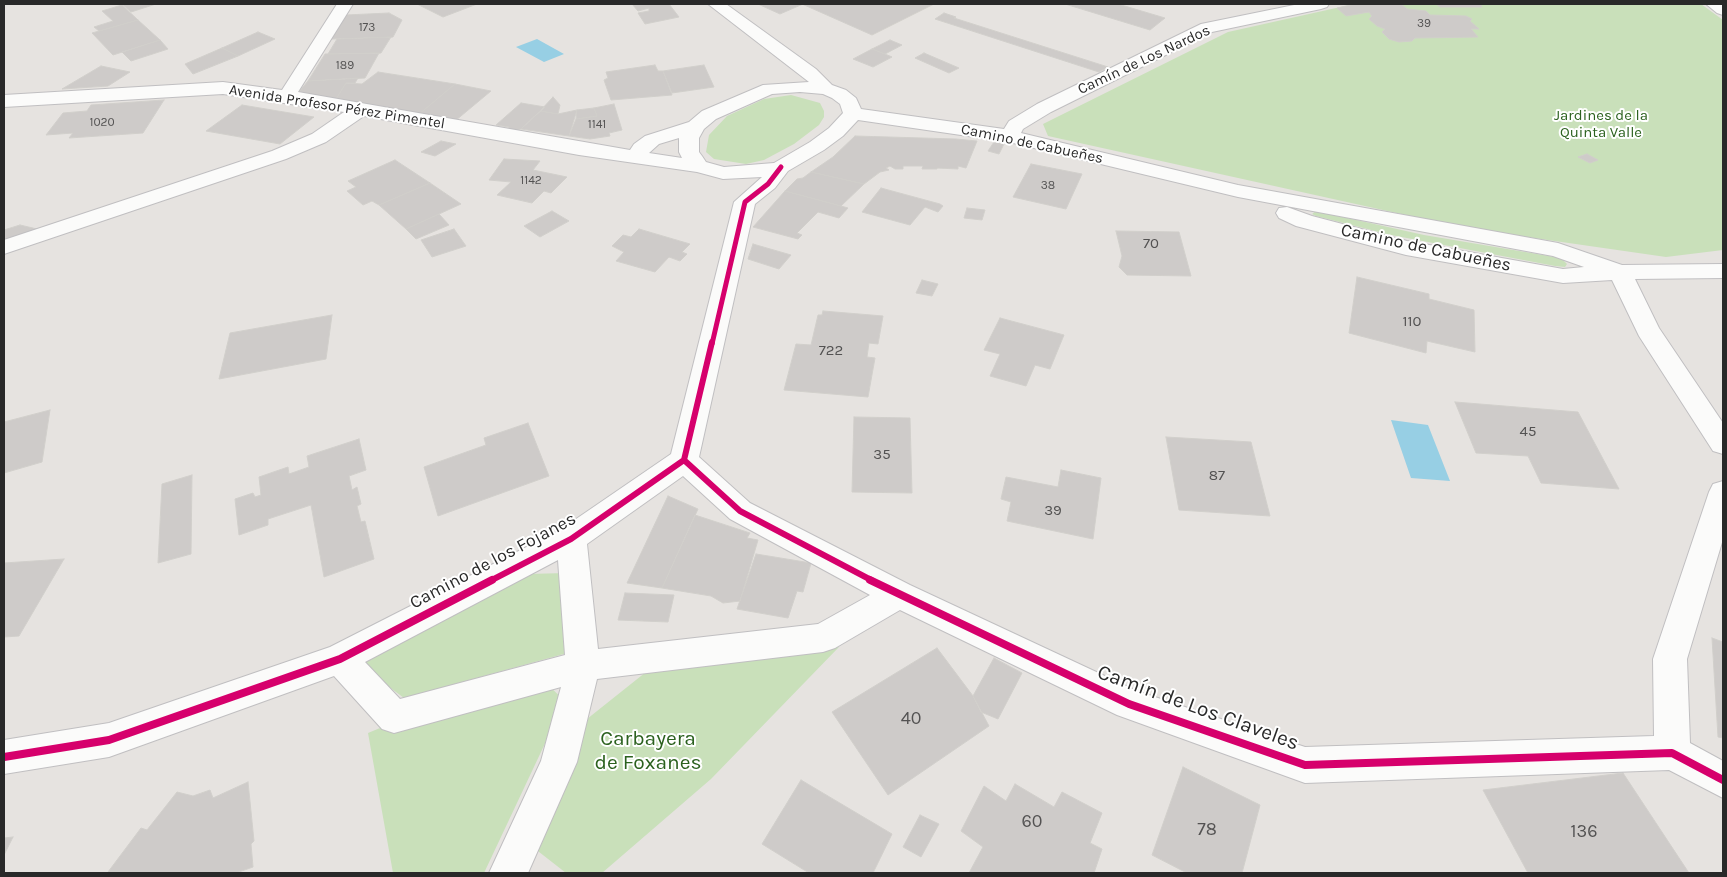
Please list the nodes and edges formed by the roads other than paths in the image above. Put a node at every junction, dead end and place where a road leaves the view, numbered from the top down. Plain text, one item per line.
1 (346, 4) edge
2 (716, 4) edge
3 (1321, 4) edge
4 (1714, 4) edge
5 (1723, 10) edge
6 (774, 46) junction
7 (769, 89) junction
8 (826, 89) junction
9 (287, 96) junction
10 (4, 101) edge
11 (361, 109) junction
12 (853, 114) junction
13 (696, 126) junction
14 (1009, 136) junction
15 (637, 158) junction
16 (700, 166) junction
17 (781, 167) junction
18 (723, 173) junction
19 (745, 202) junction
20 (4, 247) edge
21 (1723, 271) edge
22 (1620, 272) junction
23 (1723, 444) edge
24 (684, 460) junction
25 (1723, 492) edge
26 (571, 539) junction
27 (898, 595) junction
28 (340, 659) junction
29 (584, 666) junction
30 (1672, 753) junction
31 (4, 757) edge
32 (1723, 780) edge
33 (508, 873) edge

1 - 9 street
2 - 6 street
3 - 14 street, Camín de Los Nardos
4 - 5 street
6 - 7 street
6 - 8 street
7 - 8 street
7 - 13 street
8 - 12 street
9 - 10 street, Avenida Profesor Pérez Pimentel
9 - 11 street, Avenida Profesor Pérez Pimentel
11 - 15 street, Avenida Profesor Pérez Pimentel
11 - 20 street
12 - 14 street, Camino de Cabueñes
12 - 17 street
13 - 15 street
13 - 16 street
14 - 22 street, Camino de Cabueñes
15 - 16 street, Avenida Profesor Pérez Pimentel
16 - 18 street, Avenida Profesor Pérez Pimentel
17 - 18 street
17 - 19 street
18 - 19 street
19 - 24 street
21 - 22 street, Camino de Cabueñes
22 - 23 street
24 - 26 street, Camino de los Fojanes
24 - 27 street, Camín de Los Claveles
25 - 30 street
26 - 28 street, Camino de los Fojanes
26 - 29 street
27 - 29 street
27 - 30 street, Camín de Los Claveles
28 - 29 street
28 - 31 street, Camino de los Fojanes
29 - 33 street
30 - 32 street, Camín de Los Claveles

